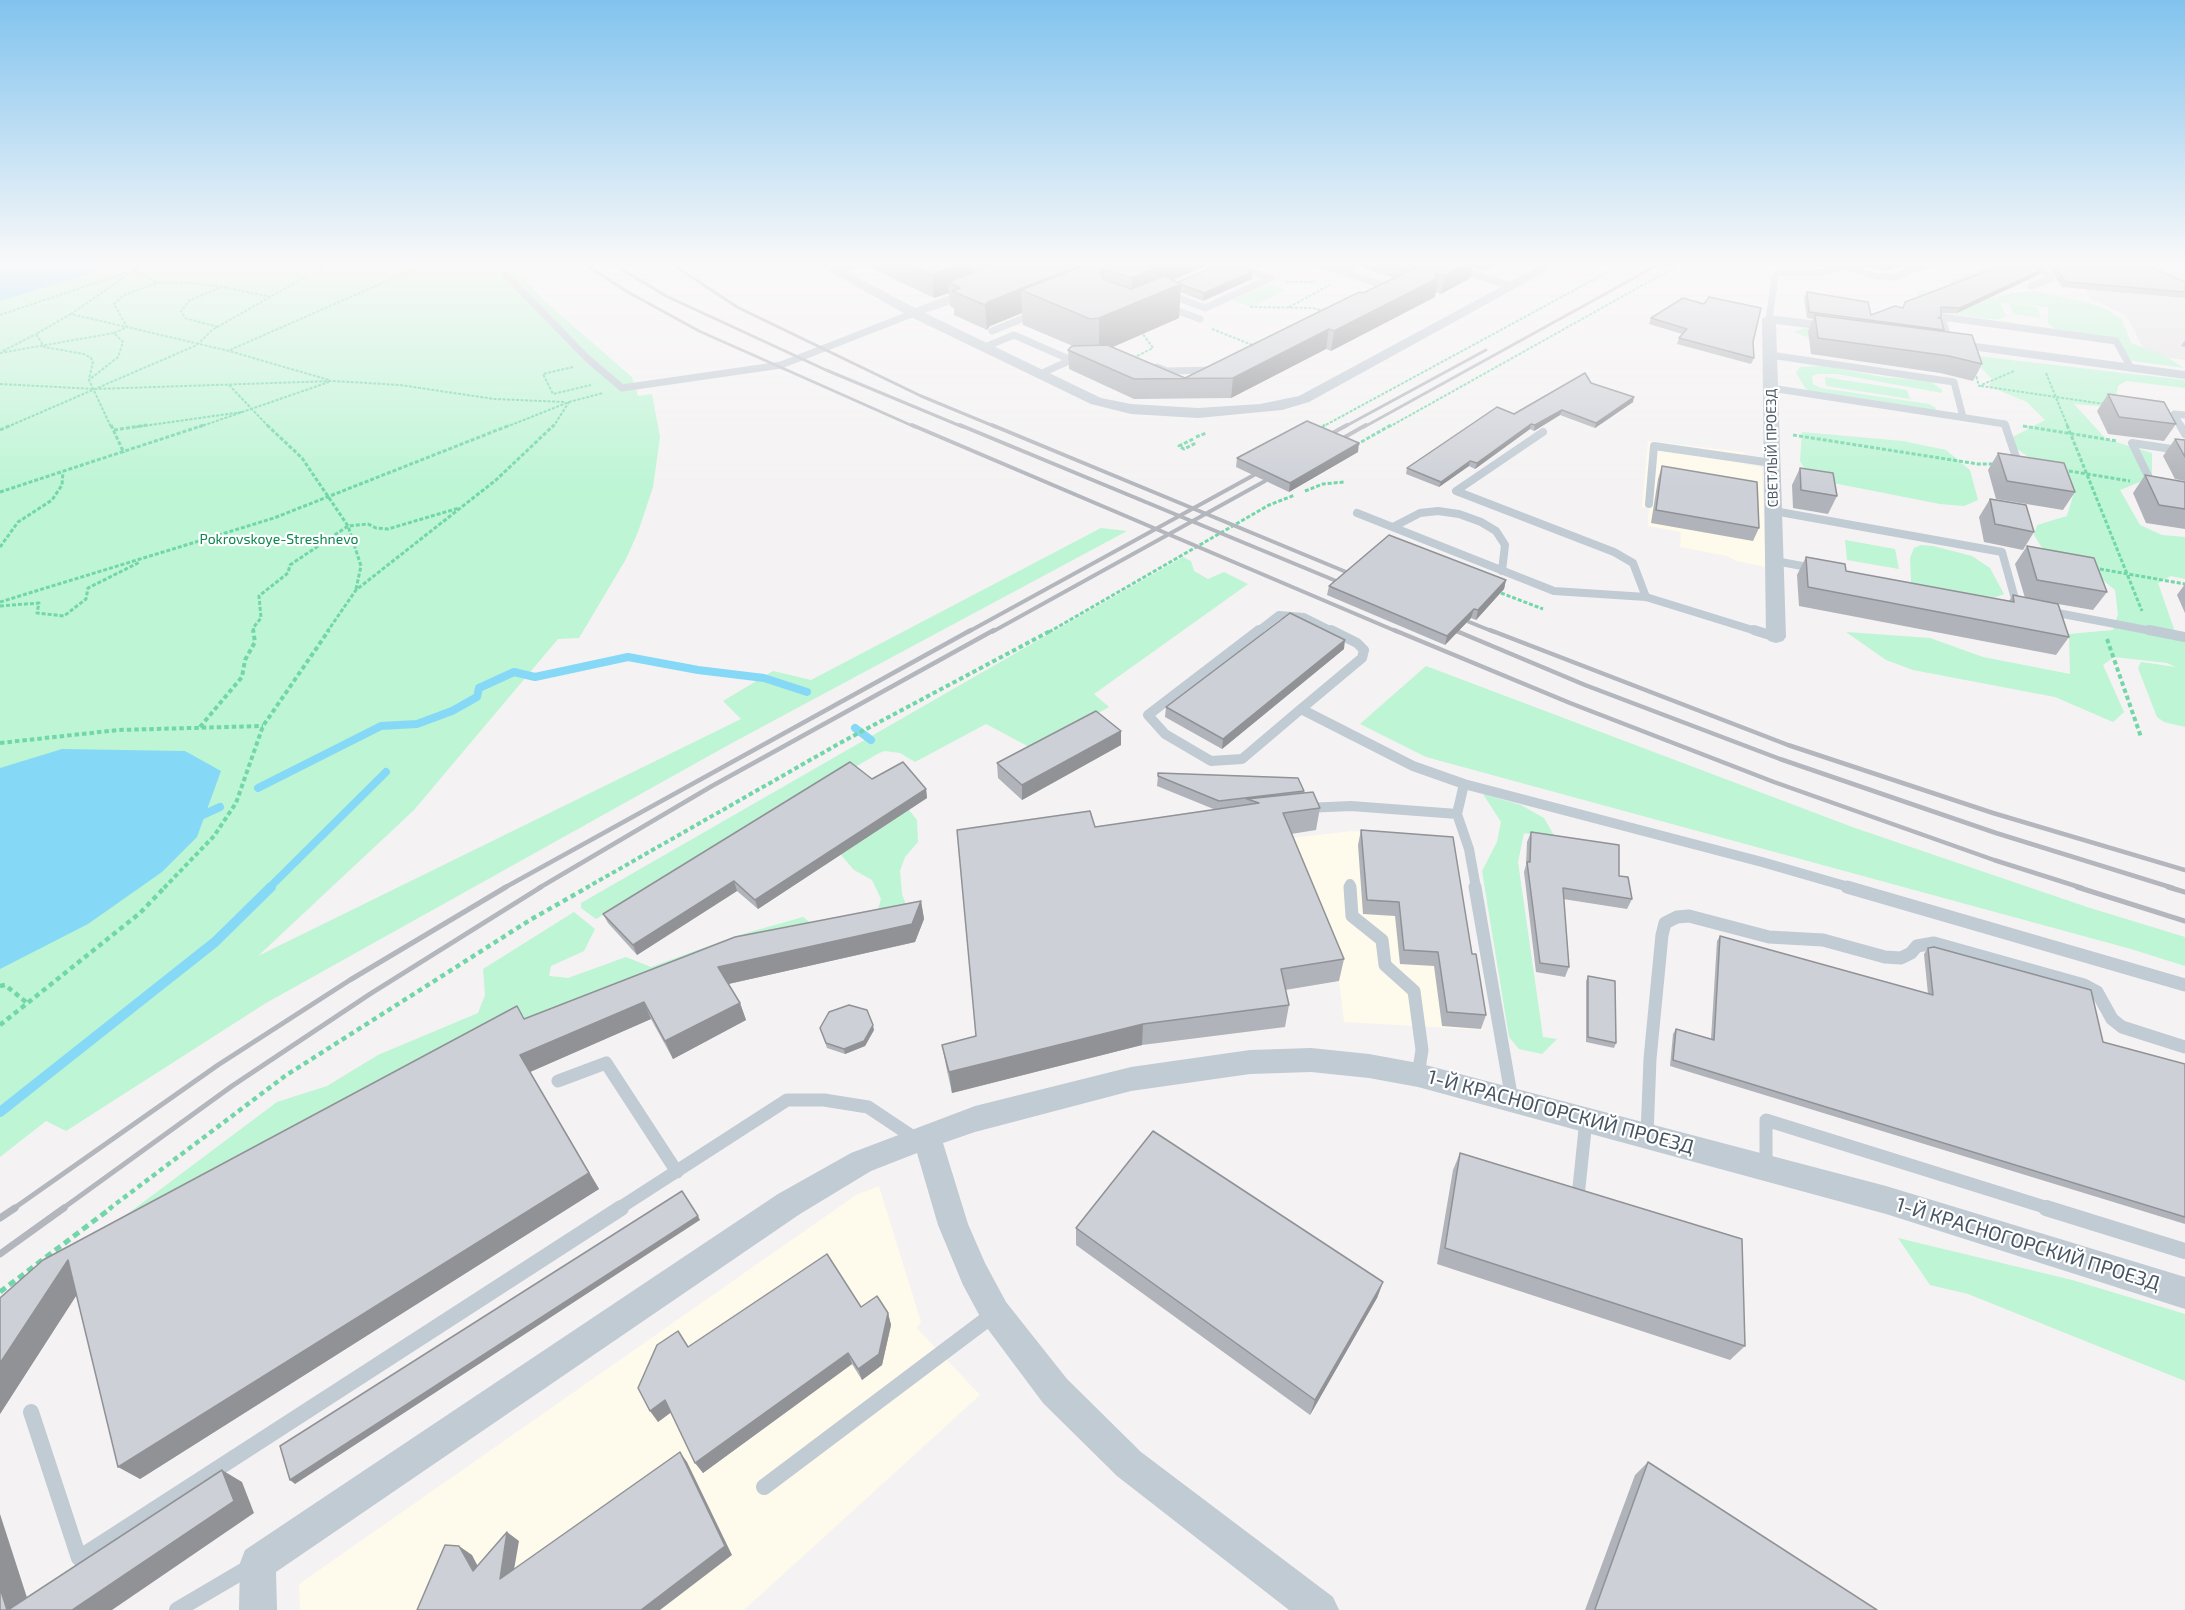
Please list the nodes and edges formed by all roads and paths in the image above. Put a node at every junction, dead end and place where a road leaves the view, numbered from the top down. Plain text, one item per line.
1 (30, 337) edge
2 (38, 337) edge
3 (93, 337) edge
4 (118, 337) edge
5 (166, 337) edge
6 (206, 337) edge
7 (260, 337) edge
8 (568, 337) edge
9 (854, 337) edge
10 (964, 337) edge
11 (1009, 337) edge
12 (1019, 337) edge
13 (1145, 337) edge
14 (1233, 337) edge
15 (1419, 337) edge
16 (1487, 337) edge
17 (1549, 337) edge
18 (1770, 337) edge
19 (1947, 337) edge
20 (2094, 337) edge
21 (1927, 340) edge
22 (1949, 343) junction
23 (197, 345) junction
24 (44, 347) junction
25 (985, 347) junction
26 (1259, 348) joint
27 (229, 351) junction
28 (0, 353) edge
29 (1770, 355) junction
30 (1133, 357) joint
31 (1082, 359) edge
32 (1071, 360) junction
33 (1974, 367) edge
34 (2131, 368) junction
35 (2019, 369) dead end
36 (2044, 369) dead end
37 (1040, 374) junction
38 (2185, 375) edge
39 (89, 380) junction
40 (610, 380) junction
41 (333, 381) junction
42 (1954, 382) junction
43 (597, 383) junction
44 (0, 384) edge
45 (228, 385) junction
46 (1979, 386) junction
47 (622, 388) junction
48 (1771, 388) junction
49 (95, 389) junction
50 (2055, 397) junction
51 (569, 402) junction
52 (2114, 405) edge
53 (251, 410) junction
54 (2185, 416) edge
55 (1964, 417) junction
56 (2005, 424) junction
57 (0, 430) edge
58 (114, 430) junction
59 (1312, 432) edge
60 (1543, 432) dead end
61 (1772, 432) junction
62 (2070, 434) junction
63 (2185, 434) edge
64 (1193, 439) dead end
65 (1196, 443) dead end
66 (2132, 443) junction
67 (1350, 448) edge
68 (2185, 451) edge
69 (124, 453) junction
70 (1772, 463) junction
71 (2018, 463) junction
72 (63, 472) junction
73 (2086, 474) junction
74 (1344, 482) dead end
75 (2152, 484) joint
76 (1305, 491) dead end
77 (0, 492) edge
78 (1295, 495) edge
79 (330, 497) junction
80 (1649, 504) dead end
81 (461, 508) junction
82 (1774, 511) junction
83 (1357, 513) dead end
84 (348, 526) junction
85 (1393, 527) junction
86 (0, 547) edge
87 (149, 558) junction
88 (1775, 561) junction
89 (2093, 568) edge
90 (1502, 571) junction
91 (1827, 571) edge
92 (2127, 574) junction
93 (2185, 584) edge
94 (356, 590) junction
95 (1501, 593) edge
96 (1646, 597) junction
97 (0, 602) edge
98 (2006, 604) edge
99 (0, 606) edge
100 (2017, 606) junction
101 (2028, 608) edge
102 (1543, 609) dead end
103 (2038, 610) edge
104 (2101, 622) junction
105 (2151, 631) junction
106 (1776, 637) joint
107 (2185, 637) edge
108 (1301, 709) junction
109 (263, 726) junction
110 (200, 727) junction
111 (2141, 737) dead end
112 (0, 743) edge
113 (1464, 784) junction
114 (1298, 808) edge
115 (1457, 814) junction
116 (1350, 884) dead end
117 (2185, 985) edge
118 (0, 986) edge
119 (26, 1002) junction
120 (0, 1025) edge
121 (2185, 1047) edge
122 (1418, 1075) junction
123 (558, 1081) dead end
124 (1512, 1100) junction
125 (1586, 1120) junction
126 (1647, 1135) junction
127 (921, 1138) junction
128 (1766, 1166) junction
129 (677, 1172) junction
130 (1578, 1197) edge
131 (2185, 1251) edge
132 (0, 1292) edge
133 (2185, 1293) edge
134 (995, 1313) junction
135 (31, 1412) dead end
136 (764, 1487) dead end
137 (258, 1563) junction
138 (177, 1610) edge
139 (258, 1610) edge
140 (1320, 1610) edge

1 - 28 path
2 - 24 path
3 - 24 path
4 - 39 path
5 - 23 path
6 - 23 path
7 - 27 path
8 - 40 lane
9 - 47 lane
10 - 25 street
11 - 25 lane
12 - 32 lane
13 - 30 path
14 - 26 path
15 - 37 street
16 - 59 path
17 - 67 path
18 - 29 street, СВЕТЛЫЙ ПРОЕЗД
19 - 22 lane
20 - 34 lane
21 - 22 street
22 - 34 street
23 - 27 path
23 - 49 path
24 - 28 path
24 - 39 path
25 - 37 street
26 - 30 lane
27 - 41 path
29 - 42 lane
29 - 48 street, СВЕТЛЫЙ ПРОЕЗД
31 - 32 lane
32 - 37 lane
33 - 46 path
34 - 38 street
35 - 46 path
36 - 50 path
39 - 49 path
40 - 43 path
40 - 47 lane
41 - 45 path
41 - 51 path
41 - 53 path
42 - 46 path
42 - 55 lane
43 - 43 path
44 - 49 path
45 - 49 path
45 - 53 path
46 - 50 path
47 - 51 path
48 - 55 lane
48 - 61 street, СВЕТЛЫЙ ПРОЕЗД
49 - 57 path
49 - 58 path
50 - 52 path
50 - 62 path
51 - 79 path
51 - 81 path
53 - 58 path
53 - 69 path
53 - 79 path
54 - 63 lane
55 - 56 lane
56 - 62 path
56 - 71 lane
58 - 69 path
60 - 96 lane
61 - 70 street, СВЕТЛЫЙ ПРОЕЗД
61 - 71 path
62 - 66 path
62 - 73 path
64 - 65 path
66 - 68 lane
66 - 75 lane
69 - 72 path
70 - 80 lane
70 - 82 street, СВЕТЛЫЙ ПРОЕЗД
71 - 73 path
72 - 77 path
72 - 86 path
73 - 75 path
73 - 92 path
74 - 76 path
78 - 132 path
79 - 84 path
79 - 87 path
81 - 84 path
81 - 94 path
82 - 88 street, СВЕТЛЫЙ ПРОЕЗД
82 - 100 lane
83 - 85 lane
84 - 94 path
84 - 110 path
85 - 90 lane
85 - 90 lane
87 - 97 path
87 - 99 path
88 - 91 lane
88 - 106 street, СВЕТЛЫЙ ПРОЕЗД
89 - 92 path
90 - 96 lane
92 - 93 path
92 - 105 path
94 - 109 path
95 - 102 path
96 - 106 lane
98 - 100 lane
100 - 101 lane
103 - 104 lane
104 - 105 lane
104 - 111 path
105 - 107 lane
108 - 108 lane
108 - 113 lane
109 - 110 path
109 - 119 path
110 - 112 path
113 - 115 lane
113 - 117 lane
114 - 115 lane
115 - 124 lane
116 - 122 lane
118 - 119 path
119 - 120 path
121 - 126 lane
122 - 124 street, 1-Й КРАСНОГОРСКИЙ ПРОЕЗД
122 - 127 street, 1-Й КРАСНОГОРСКИЙ ПРОЕЗД
123 - 129 lane
124 - 125 street, 1-Й КРАСНОГОРСКИЙ ПРОЕЗД
125 - 126 street, 1-Й КРАСНОГОРСКИЙ ПРОЕЗД
125 - 130 lane
126 - 128 street, 1-Й КРАСНОГОРСКИЙ ПРОЕЗД
127 - 129 lane
127 - 134 street
127 - 137 street, 1-Й КРАСНОГОРСКИЙ ПРОЕЗД
128 - 131 lane
128 - 133 street, 1-Й КРАСНОГОРСКИЙ ПРОЕЗД
129 - 135 lane
134 - 136 lane
134 - 140 street
137 - 138 lane
137 - 139 street

